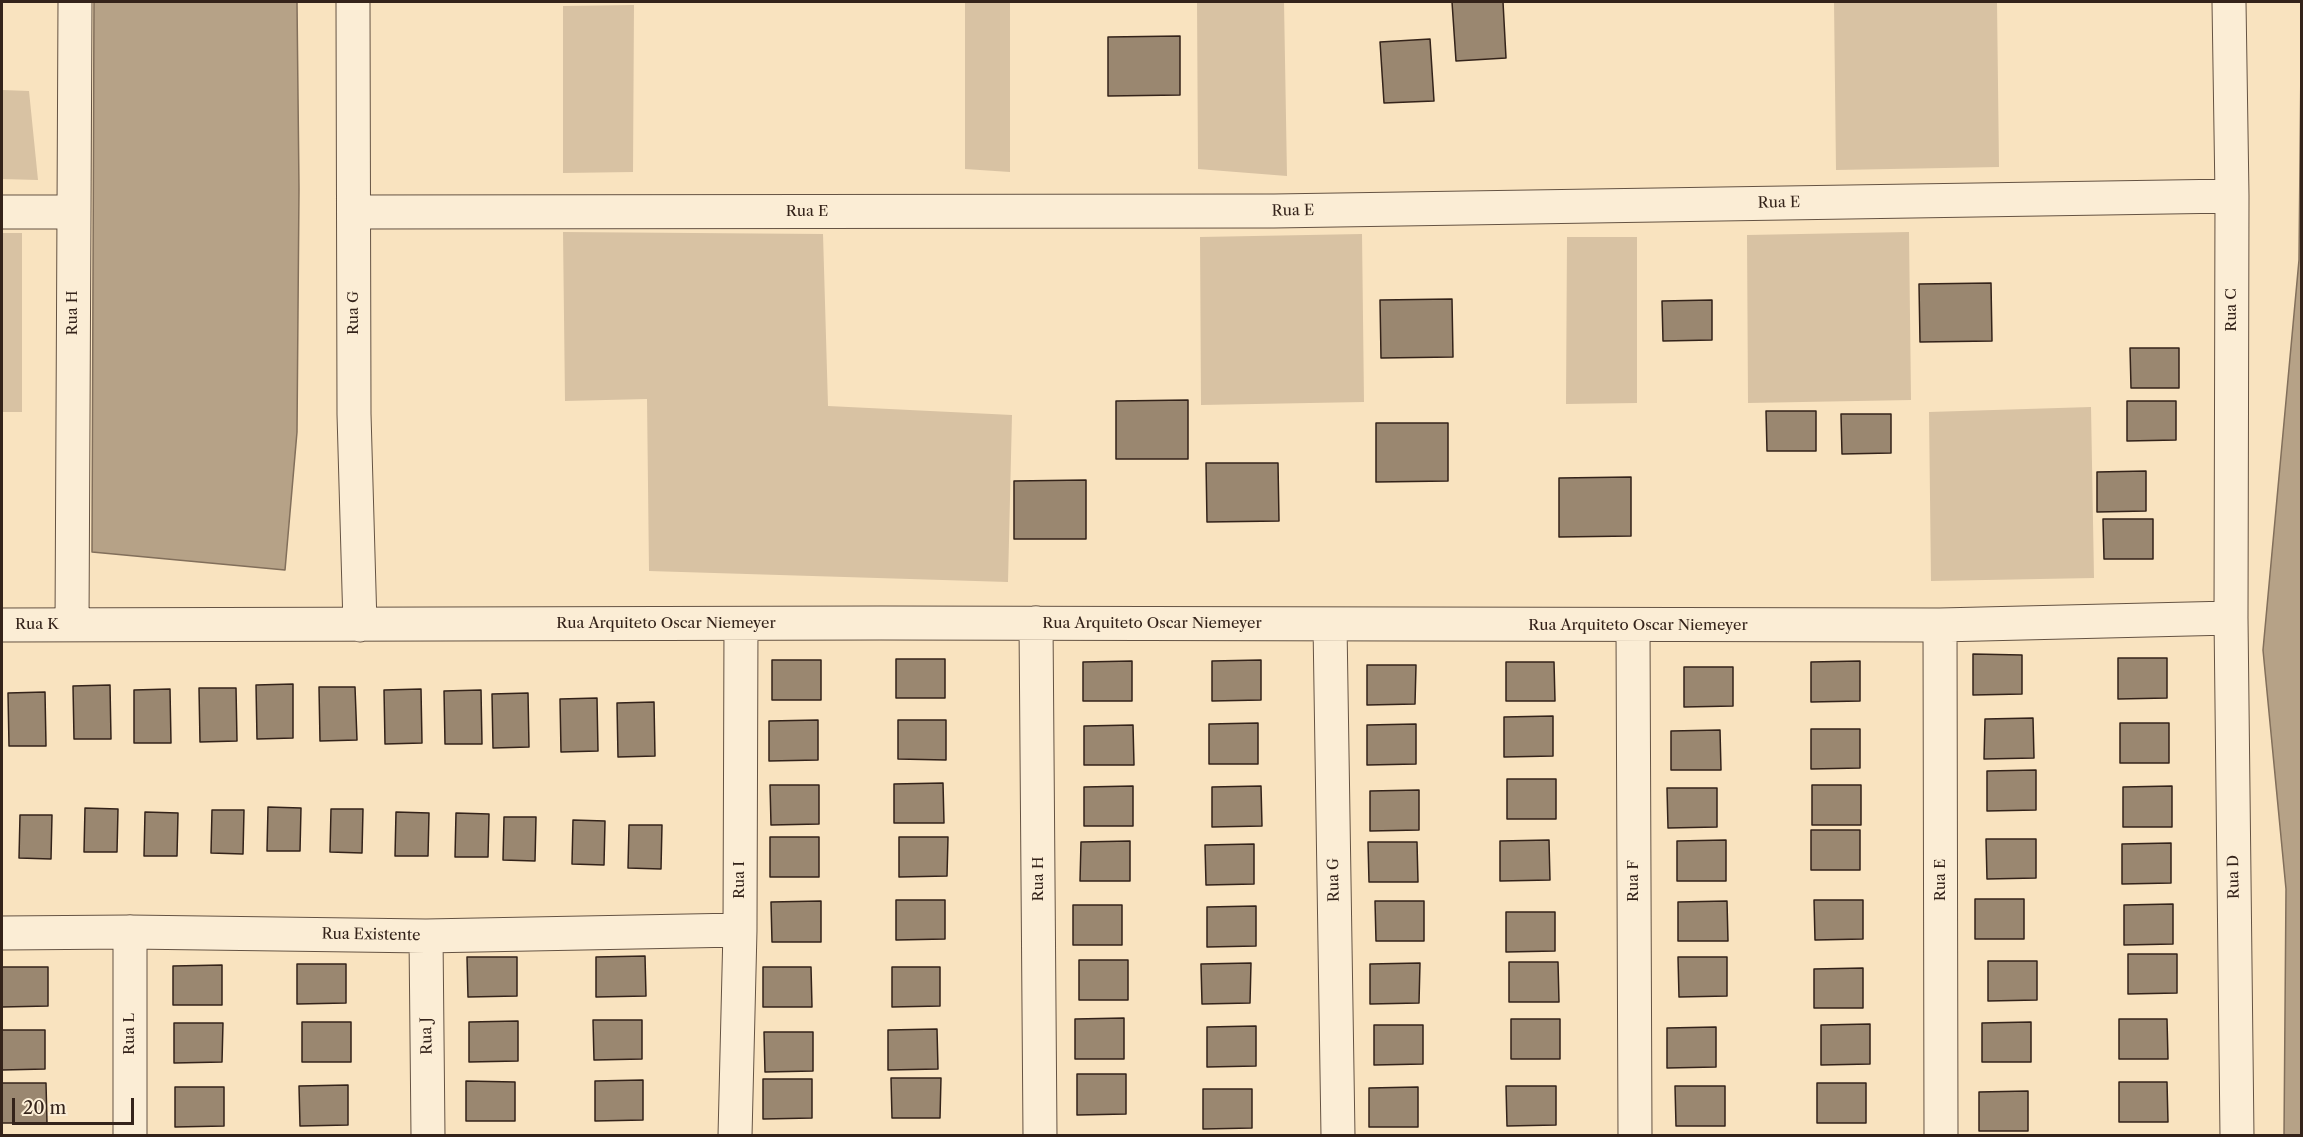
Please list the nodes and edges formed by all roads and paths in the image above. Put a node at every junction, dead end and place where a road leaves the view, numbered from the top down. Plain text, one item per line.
1 (75, 2) edge
2 (353, 2) edge
3 (2229, 2) edge
4 (2232, 196) junction
5 (2, 212) edge
6 (73, 212) junction
7 (354, 212) junction
8 (2231, 618) junction
9 (1036, 623) junction
10 (741, 624) junction
11 (2, 625) edge
12 (72, 625) junction
13 (360, 625) junction
14 (1330, 625) junction
15 (1940, 626) junction
16 (1633, 627) junction
17 (740, 930) junction
18 (130, 932) junction
19 (2, 933) edge
20 (426, 936) junction
21 (130, 1136) edge
22 (428, 1136) edge
23 (735, 1136) edge
24 (1040, 1136) edge
25 (1338, 1136) edge
26 (1635, 1136) edge
27 (1941, 1136) edge
28 (2237, 1136) edge

1 - 6 street, Rua H
2 - 7 street, Rua G
3 - 4 street, Rua C
4 - 7 street, Rua E
4 - 8 street, Rua C
5 - 6 street
6 - 12 street, Rua H
7 - 13 street, Rua G
8 - 15 street, Rua Arquiteto Oscar Niemeyer
8 - 28 street, Rua D
9 - 10 street, Rua Arquiteto Oscar Niemeyer
9 - 14 street, Rua Arquiteto Oscar Niemeyer
9 - 24 street, Rua H
10 - 13 street, Rua Arquiteto Oscar Niemeyer
10 - 17 street, Rua I
11 - 12 street, Rua K
12 - 13 street, Rua Arquiteto Oscar Niemeyer
14 - 16 street, Rua Arquiteto Oscar Niemeyer
14 - 25 street, Rua G
15 - 16 street, Rua Arquiteto Oscar Niemeyer
15 - 27 street, Rua E
16 - 26 street, Rua F
17 - 20 street, Rua Existente
17 - 23 street, Rua I
18 - 19 street, Rua Existente
18 - 20 street, Rua Existente
18 - 21 street, Rua L
20 - 22 street, Rua J

